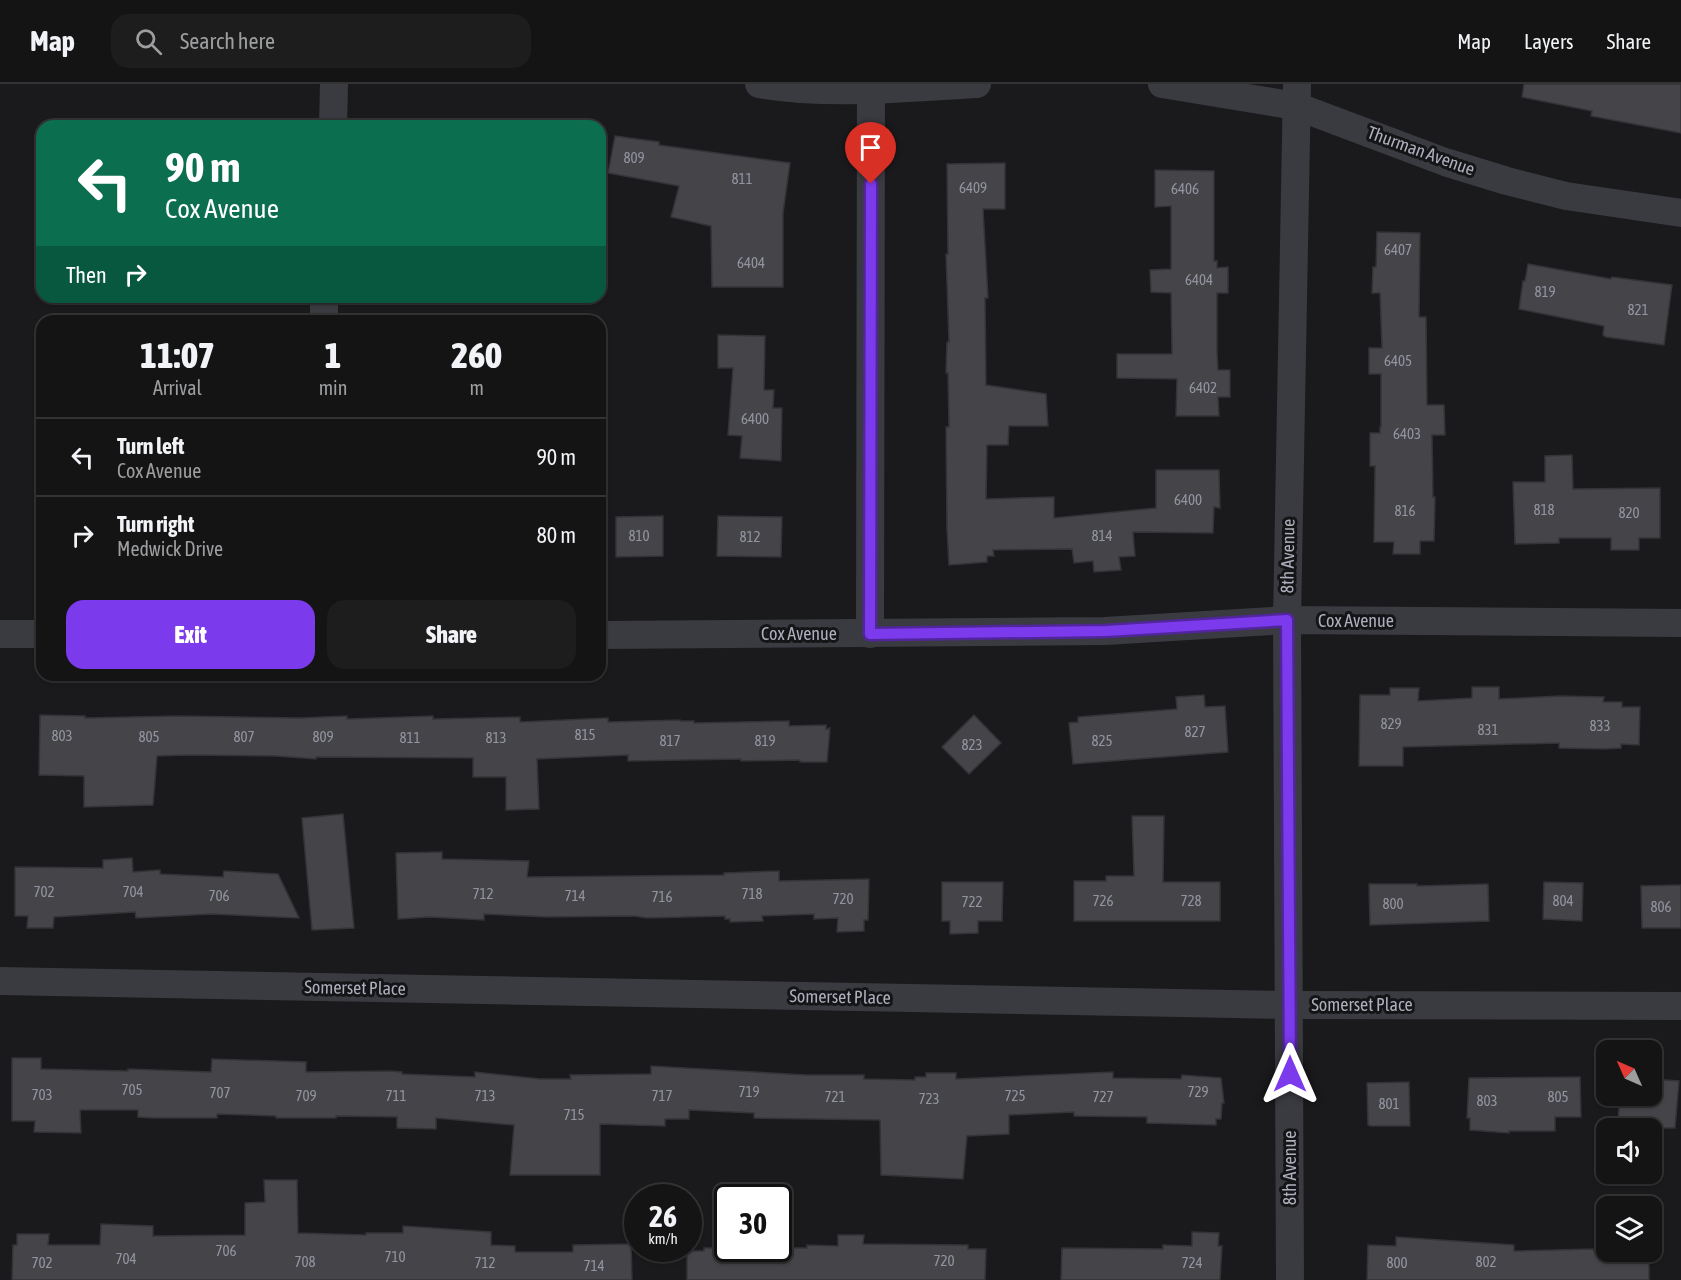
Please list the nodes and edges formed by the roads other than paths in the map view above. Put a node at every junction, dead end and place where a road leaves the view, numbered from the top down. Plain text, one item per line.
1 (334, 84) edge
2 (759, 84) edge
3 (977, 84) edge
4 (1162, 84) edge
5 (871, 87) edge
6 (1296, 95) edge
7 (333, 120) edge
8 (1681, 213) edge
9 (1287, 620) junction
10 (1681, 623) edge
11 (0, 634) edge
12 (36, 634) edge
13 (870, 634) junction
14 (606, 635) edge
15 (0, 981) edge
16 (1290, 1005) junction
17 (1681, 1006) edge
18 (1290, 1280) edge

1 - 7 street
2 - 5 street
3 - 5 street
4 - 6 street, Thurman Avenue
5 - 13 street
6 - 8 street, Thurman Avenue
6 - 9 street, 8th Avenue
9 - 10 street, Cox Avenue
9 - 13 street, Cox Avenue
9 - 16 street, 8th Avenue
11 - 12 street
13 - 14 street, Cox Avenue
15 - 16 street, Somerset Place
16 - 17 street, Somerset Place
16 - 18 street, 8th Avenue

